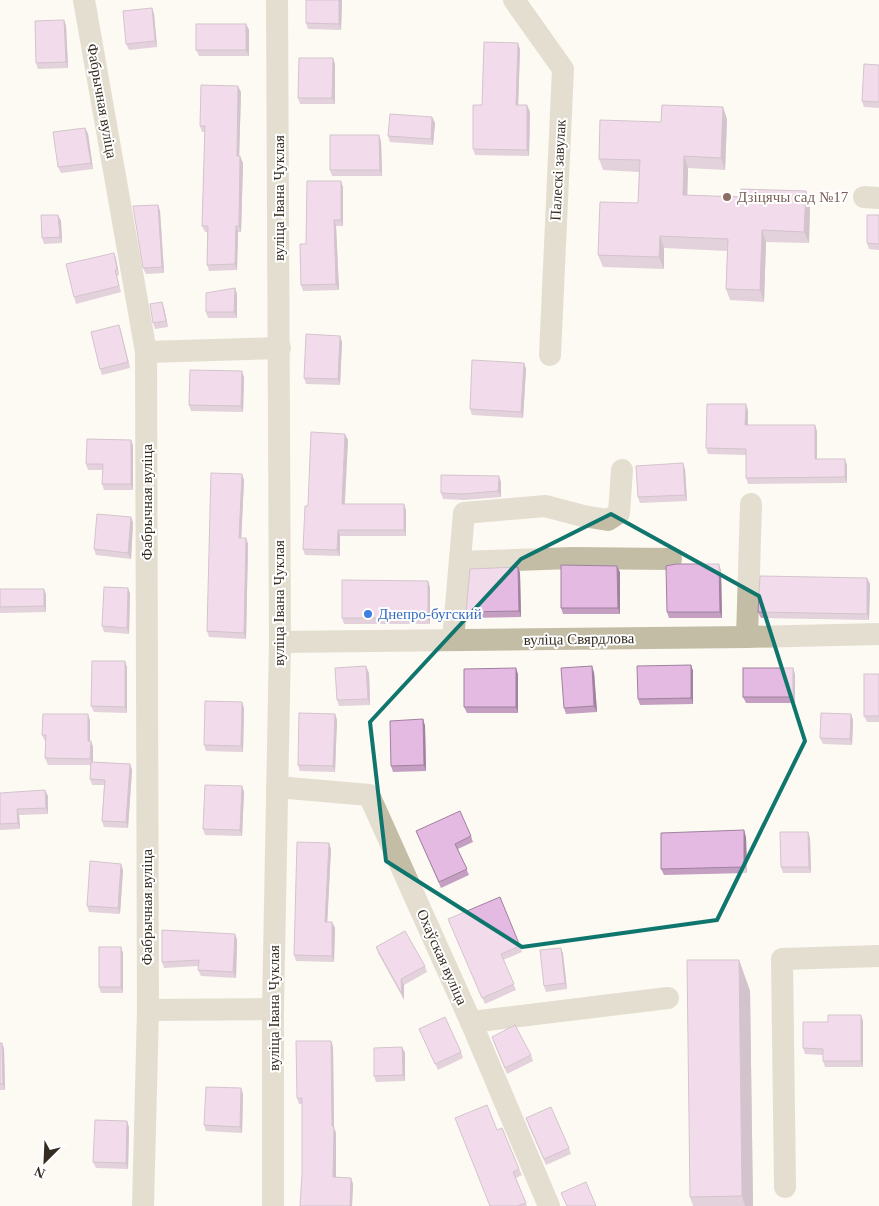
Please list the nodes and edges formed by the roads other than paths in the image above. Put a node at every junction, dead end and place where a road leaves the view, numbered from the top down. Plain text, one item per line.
1 (84, 0) edge
2 (277, 0) edge
3 (514, 0) edge
4 (280, 348) junction
5 (146, 352) junction
6 (550, 355) dead end
7 (622, 470) dead end
8 (751, 504) dead end
9 (671, 559) dead end
10 (460, 562) junction
11 (879, 634) edge
12 (746, 637) junction
13 (453, 640) junction
14 (280, 642) junction
15 (277, 787) junction
16 (879, 956) edge
17 (668, 998) dead end
18 (273, 1008) junction
19 (148, 1010) junction
20 (471, 1022) junction
21 (785, 1188) dead end
22 (143, 1206) edge
23 (273, 1206) edge
24 (549, 1206) edge

1 - 5 street, Фабрычная вуліца
2 - 4 street, вуліца Івана Чуклая
3 - 6 street, Палескі завулак
4 - 5 street
4 - 14 street, вуліца Івана Чуклая
5 - 19 street, Фабрычная вуліца
7 - 10 street
8 - 12 street
9 - 10 street
10 - 13 street
11 - 12 street, вуліца Свярдлова
12 - 13 street, вуліца Свярдлова
13 - 14 street, вуліца Свярдлова
14 - 15 street, вуліца Івана Чуклая
15 - 18 street, вуліца Івана Чуклая
15 - 20 street, Охаўская вуліца
16 - 21 street
17 - 20 street
18 - 19 street
18 - 23 street, вуліца Івана Чуклая
19 - 22 street, Фабрычная вуліца
20 - 24 street, Охаўская вуліца

